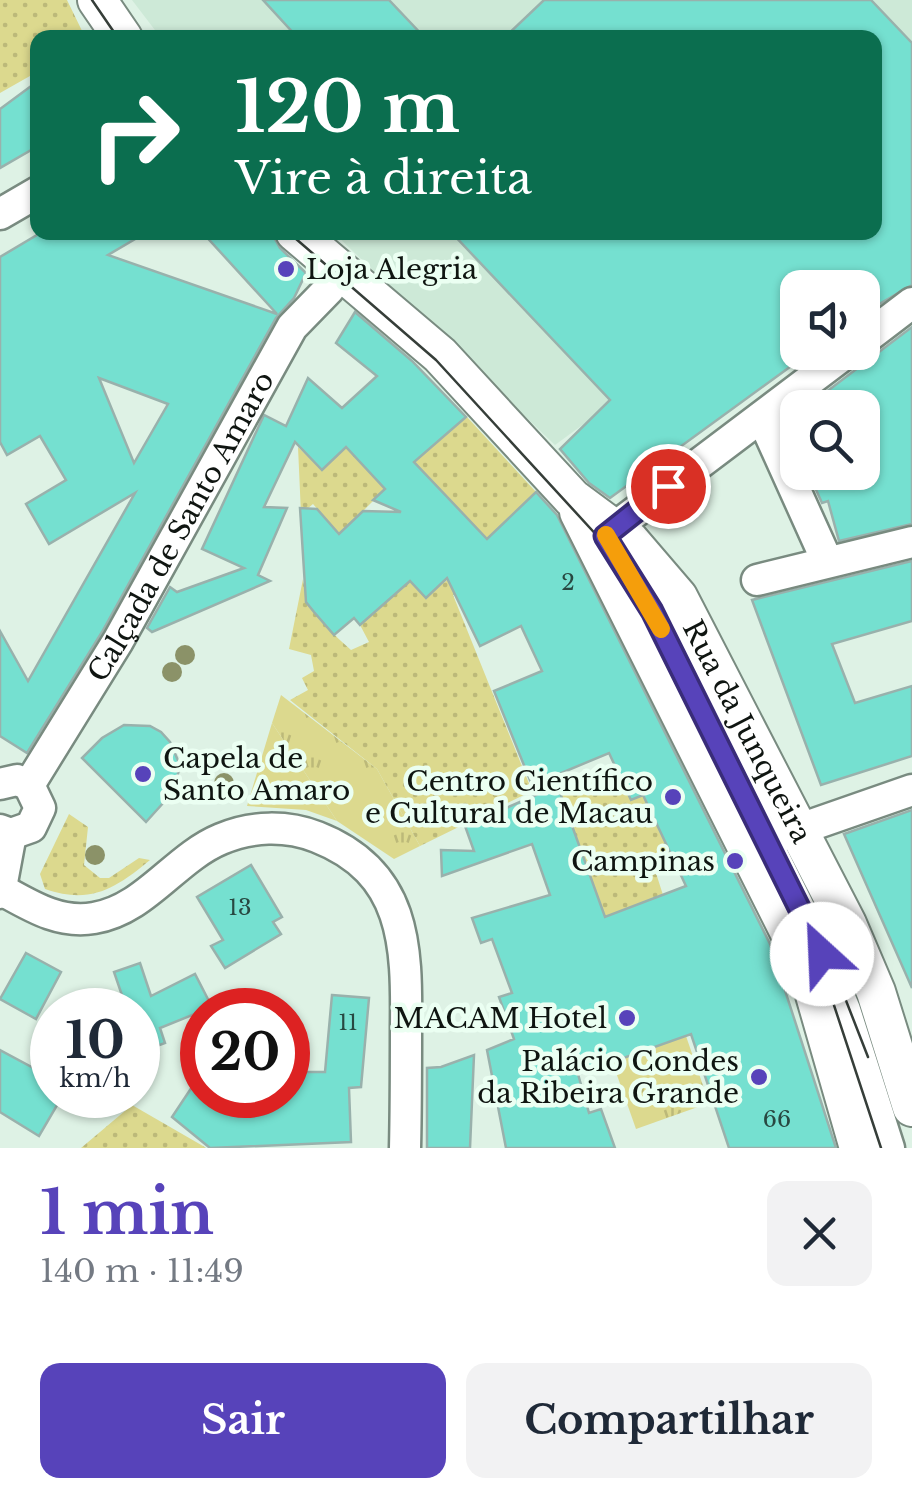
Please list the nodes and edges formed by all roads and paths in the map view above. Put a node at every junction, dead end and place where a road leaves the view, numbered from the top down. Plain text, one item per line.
1 (96, 0) edge
2 (117, 30) edge
3 (30, 197) edge
4 (0, 214) edge
5 (303, 240) edge
6 (336, 271) junction
7 (912, 304) edge
8 (880, 328) edge
9 (824, 370) edge
10 (762, 418) junction
11 (606, 535) junction
12 (912, 542) edge
13 (828, 561) junction
14 (757, 580) dead end
15 (14, 784) edge
16 (912, 790) edge
17 (5, 832) edge
18 (772, 839) junction
19 (1, 891) edge
20 (894, 1072) edge
21 (912, 1107) edge
22 (853, 1131) edge
23 (406, 1148) edge
24 (889, 1148) edge

1 - 2 main road
3 - 4 street
5 - 6 main road, Rua da Junqueira
6 - 11 main road, Rua da Junqueira
6 - 15 street, Calçada de Santo Amaro
7 - 8 street
9 - 10 street
10 - 11 street
10 - 13 street
11 - 18 main road, Rua da Junqueira
11 - 18 main road, Rua da Junqueira
12 - 13 street
13 - 14 street
15 - 17 street
16 - 18 street
17 - 19 street
18 - 20 main road, Rua da Junqueira
18 - 22 main road, Rua da Junqueira
19 - 23 street
20 - 21 main road, Rua da Junqueira
20 - 22 street
20 - 24 street

